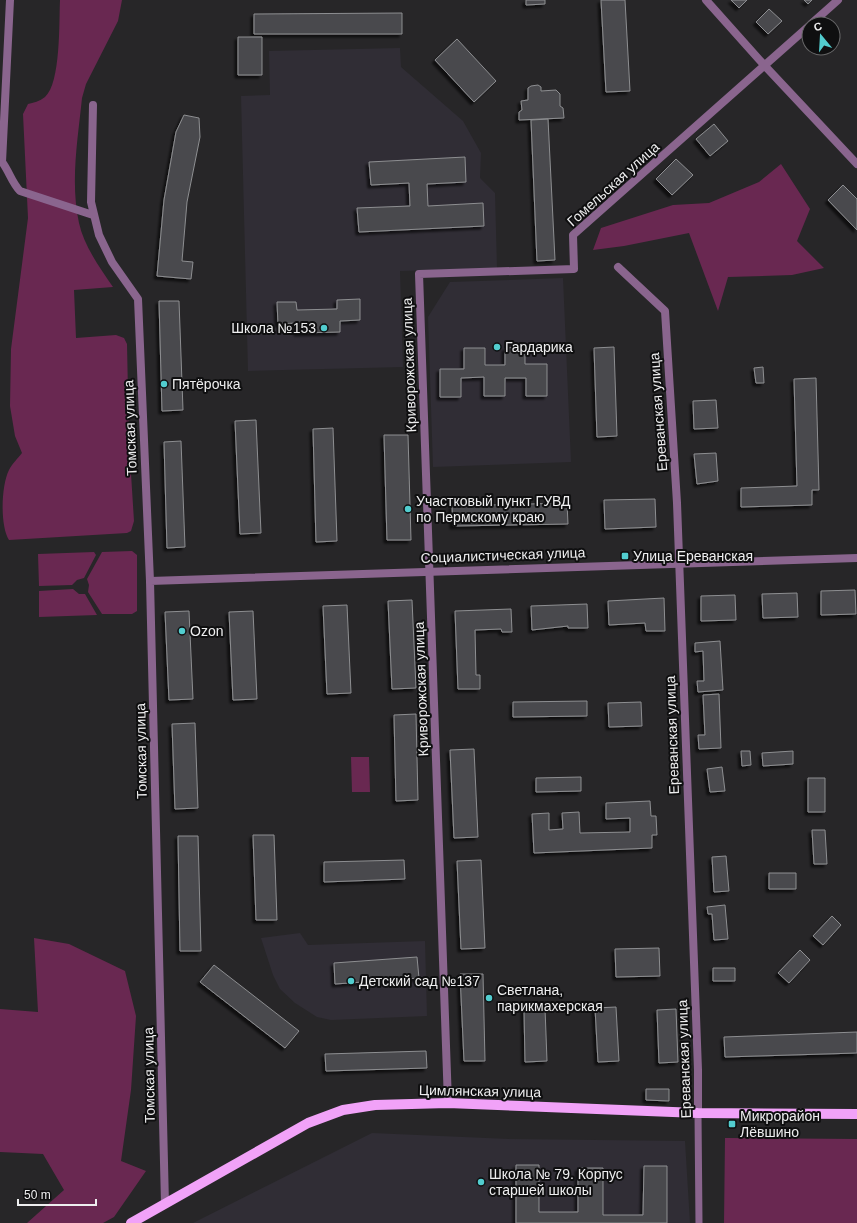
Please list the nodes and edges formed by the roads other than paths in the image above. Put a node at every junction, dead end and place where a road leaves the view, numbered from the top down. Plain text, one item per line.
1 (10, 0) edge
2 (706, 0) edge
3 (838, 0) edge
4 (820, 16) edge
5 (801, 33) edge
6 (764, 66) junction
7 (93, 105) dead end
8 (857, 164) edge
9 (93, 216) junction
10 (618, 267) dead end
11 (419, 274) joint
12 (857, 558) edge
13 (680, 563) junction
14 (429, 570) junction
15 (150, 581) junction
16 (448, 1103) junction
17 (698, 1113) junction
18 (857, 1114) edge
19 (165, 1204) junction
20 (130, 1223) edge
21 (699, 1223) edge

1 - 9 street
2 - 6 street
3 - 4 street, Гомельская улица
5 - 6 street, Гомельская улица
6 - 8 street
6 - 11 street, Гомельская улица
7 - 9 street
9 - 15 street, Томская улица
10 - 13 street, Ереванская улица
11 - 14 street, Криворожская улица
12 - 13 street, Социалистическая улица
13 - 14 street, Социалистическая улица
13 - 17 street, Ереванская улица
14 - 15 street, Социалистическая улица
14 - 16 street, Криворожская улица
15 - 19 street, Томская улица
16 - 17 main road, Цимлянская улица
16 - 19 main road, Цимлянская улица
17 - 18 main road, Цимлянская улица
17 - 21 street, Ереванская улица
19 - 20 main road, Цимлянская улица

